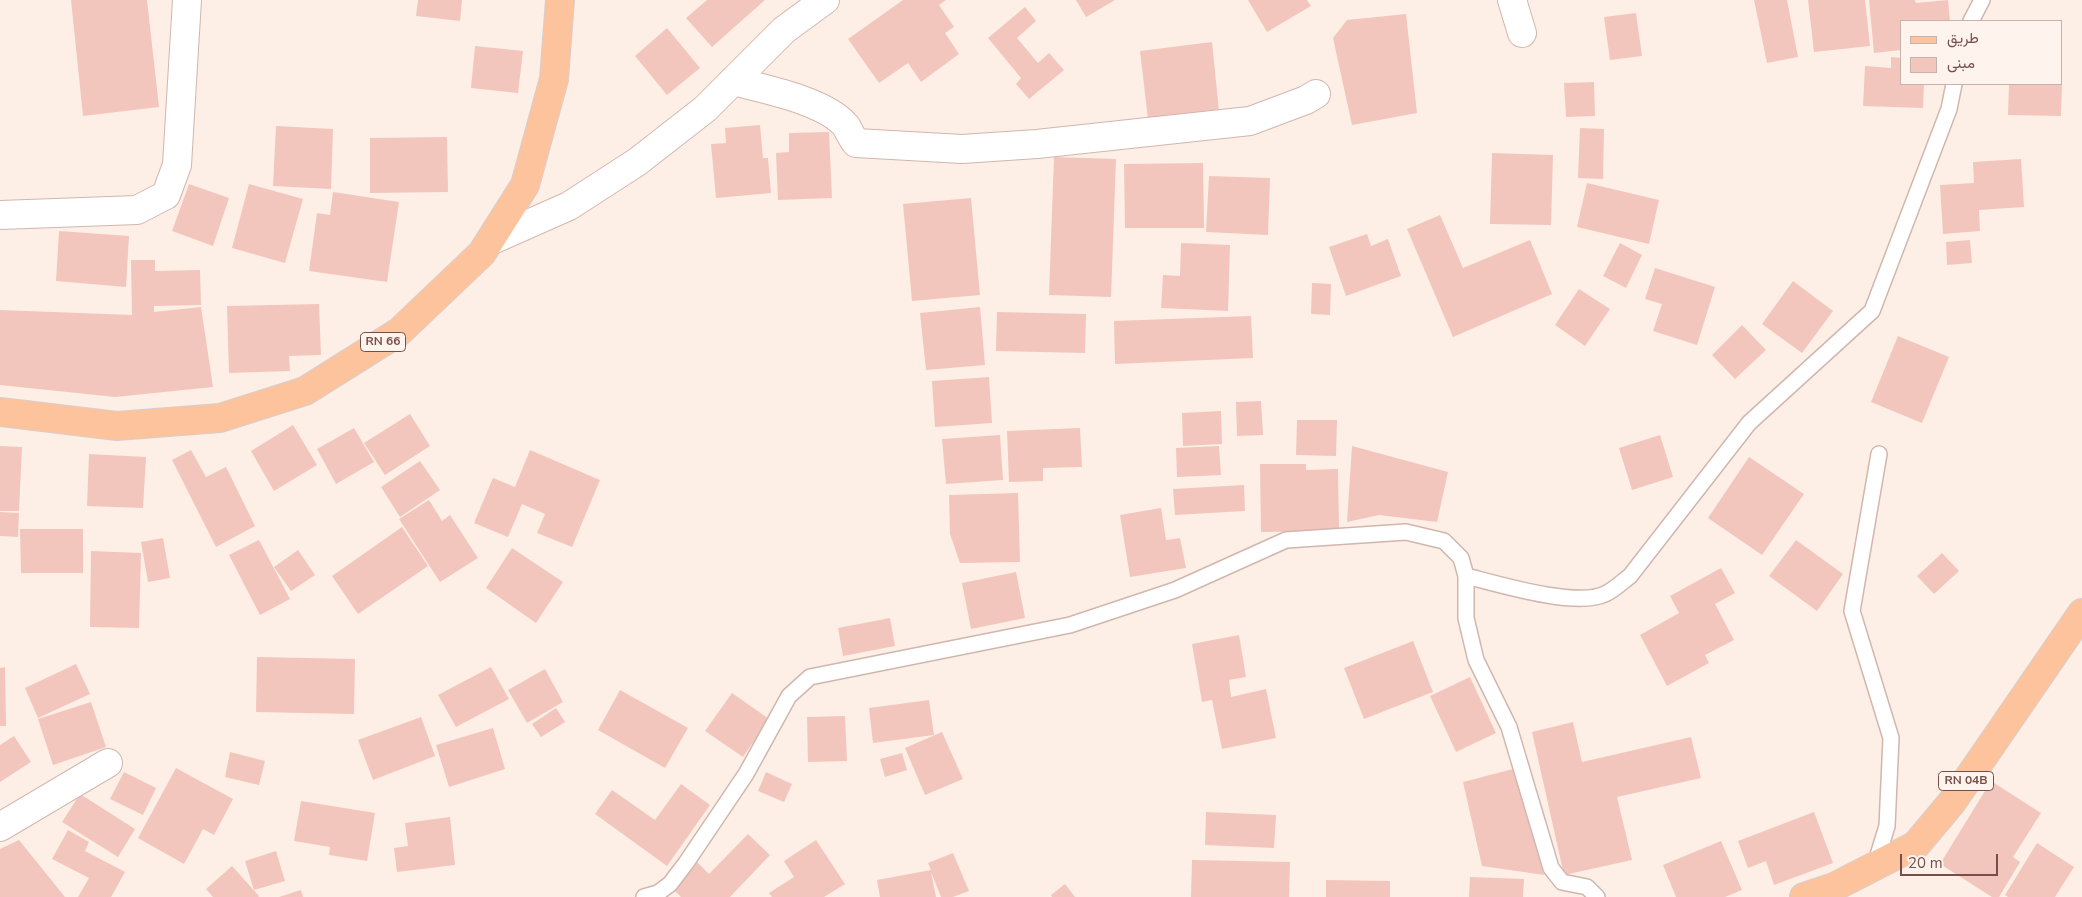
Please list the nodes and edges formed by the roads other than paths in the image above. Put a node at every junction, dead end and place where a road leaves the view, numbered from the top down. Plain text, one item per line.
1 (187, 0) edge
2 (560, 0) edge
3 (825, 0) edge
4 (1512, 0) edge
5 (1982, 0) edge
6 (1972, 20) edge
7 (1522, 33) dead end
8 (733, 81) junction
9 (1954, 85) edge
10 (1316, 94) dead end
11 (0, 215) edge
12 (490, 241) junction
13 (0, 412) edge
14 (1879, 454) dead end
15 (1466, 576) junction
16 (2082, 613) edge
17 (108, 763) dead end
18 (0, 827) edge
19 (1875, 865) junction
20 (644, 897) edge
21 (1597, 897) edge
22 (1804, 897) edge

1 - 11 street
2 - 12 main road, RN 66
3 - 8 street
4 - 7 street
5 - 6 lane
8 - 10 street
8 - 12 street
9 - 15 lane
12 - 13 main road, RN 66
14 - 19 lane
15 - 20 lane
15 - 21 lane
16 - 19 main road, RN 04B
17 - 18 street
19 - 22 main road, RN 04B

